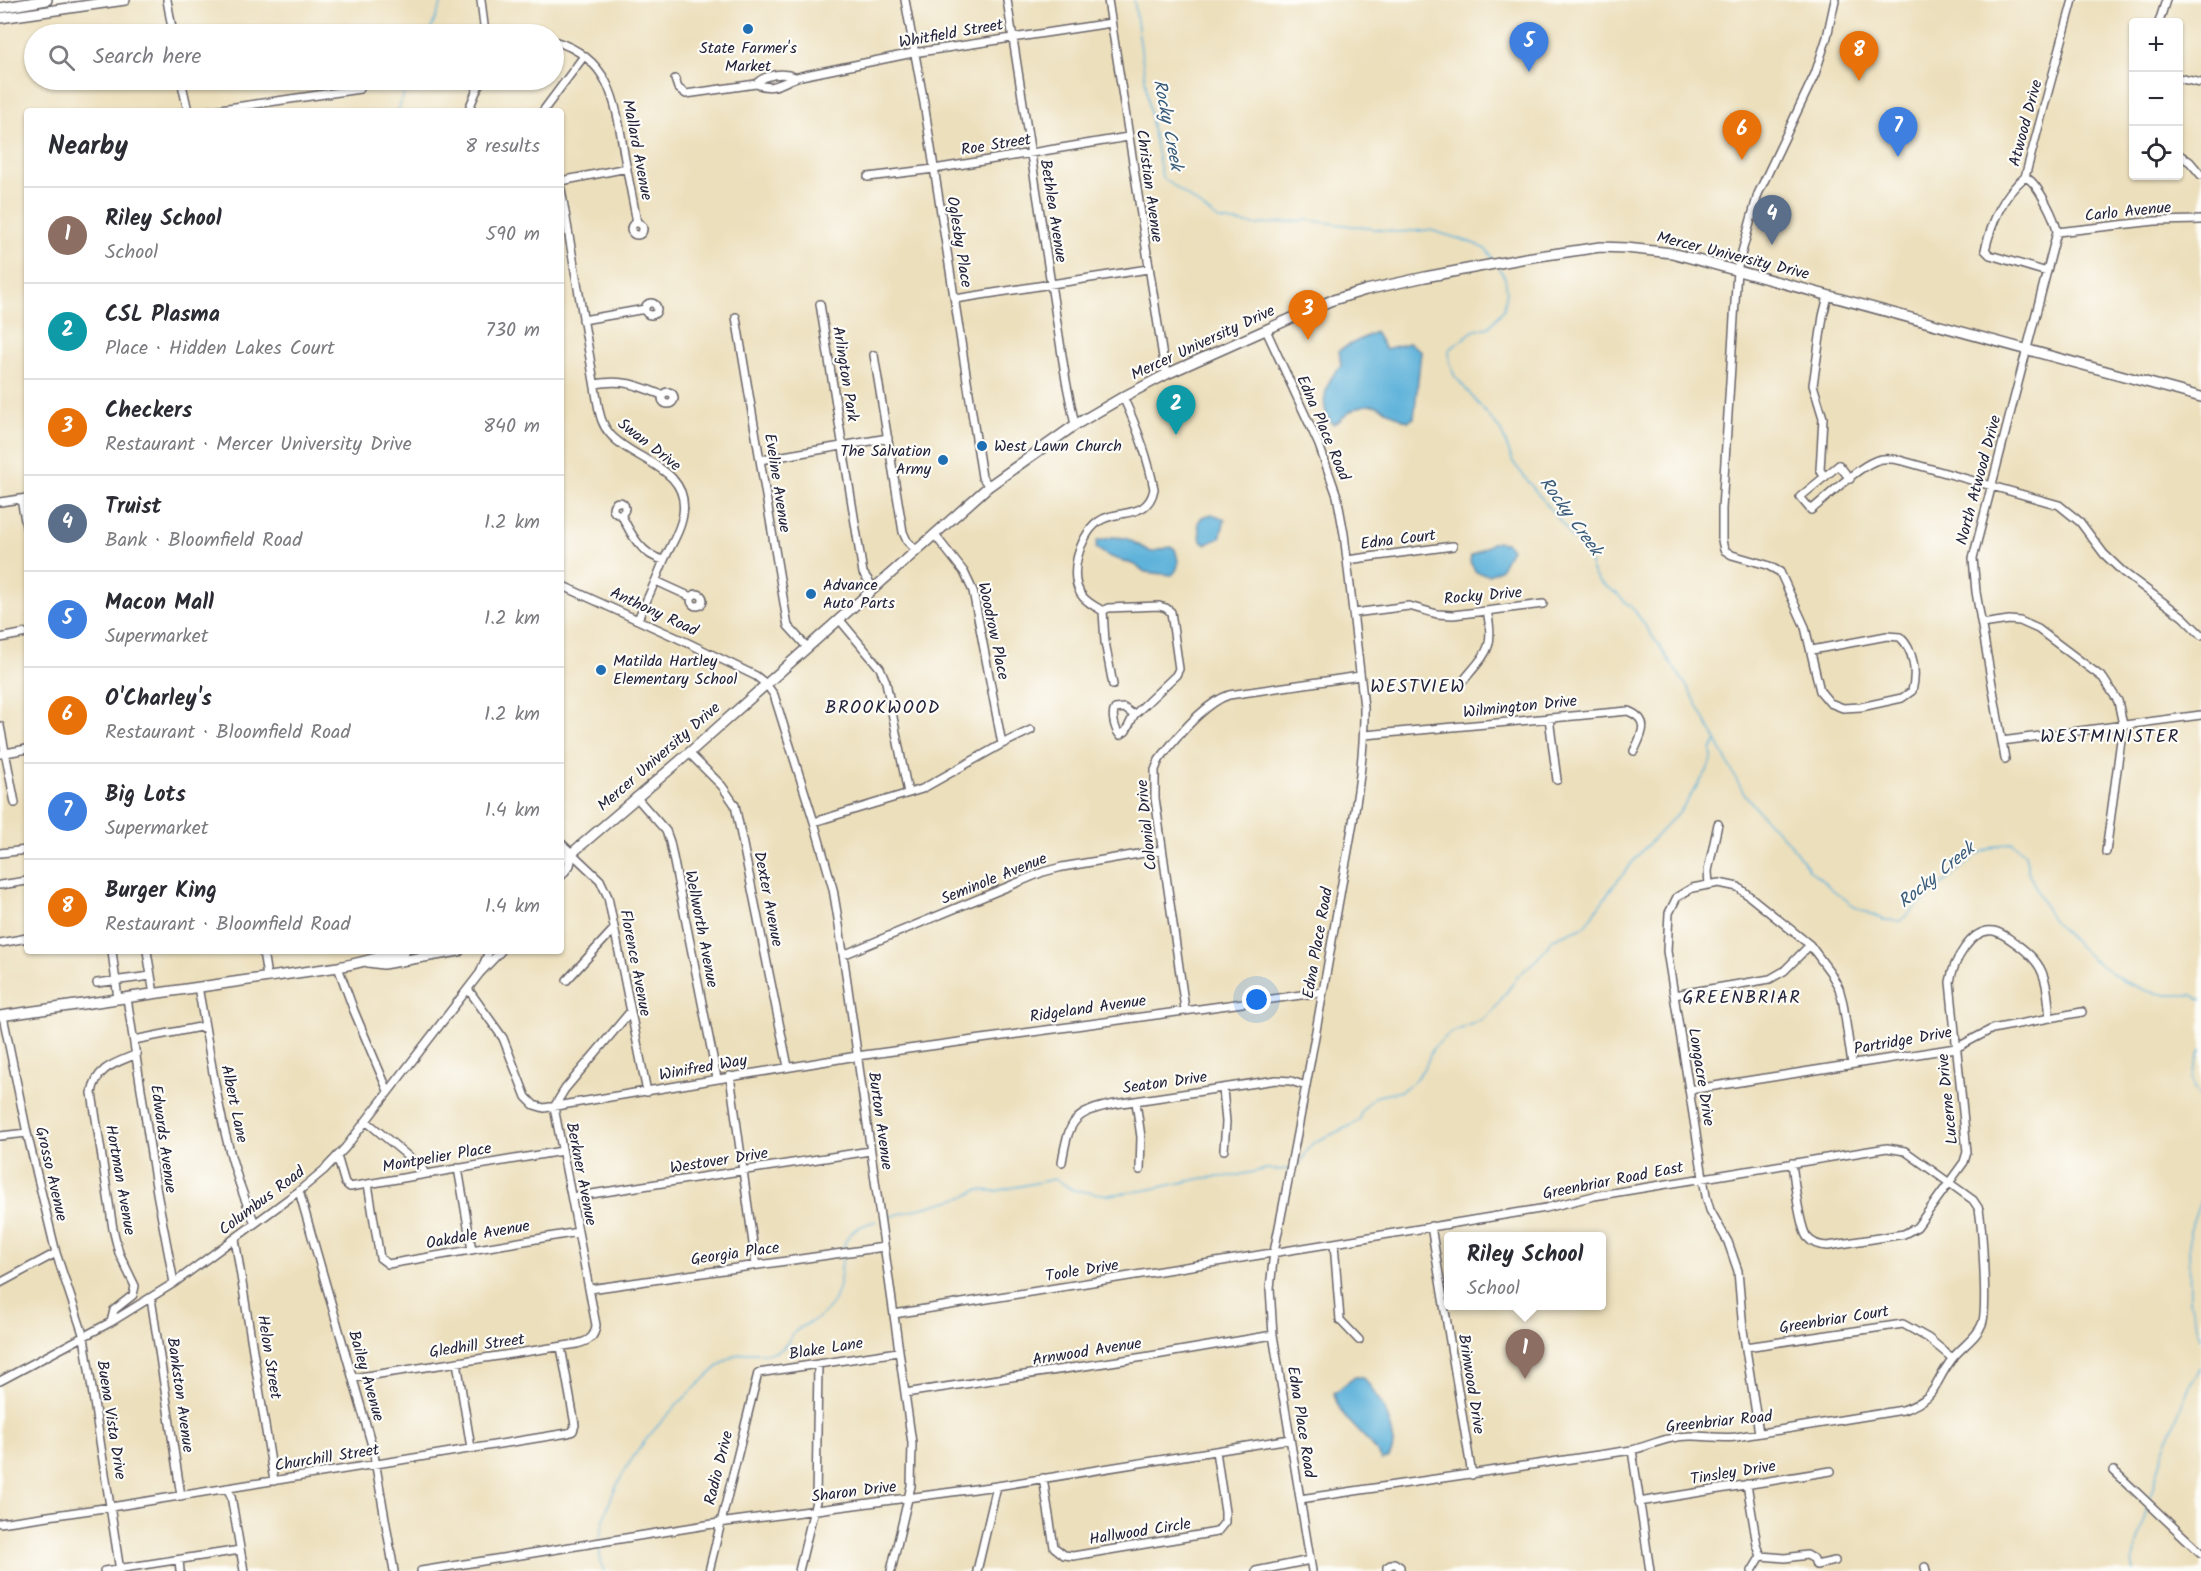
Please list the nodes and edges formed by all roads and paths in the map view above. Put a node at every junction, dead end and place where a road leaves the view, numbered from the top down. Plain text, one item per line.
1 (47, 0) edge
2 (125, 0) edge
3 (166, 0) edge
4 (481, 0) edge
5 (905, 0) edge
6 (1007, 0) edge
7 (1108, 0) edge
8 (1834, 0) edge
9 (2073, 0) edge
10 (2166, 0) edge
11 (0, 8) edge
12 (0, 18) edge
13 (2159, 18) edge
14 (1111, 23) junction
15 (171, 24) edge
16 (484, 24) edge
17 (1012, 38) junction
18 (564, 45) edge
19 (913, 53) junction
20 (584, 56) junction
21 (675, 79) dead end
22 (2183, 79) edge
23 (2201, 82) edge
24 (564, 83) edge
25 (183, 90) edge
26 (353, 90) edge
27 (477, 90) edge
28 (559, 90) edge
29 (187, 108) edge
30 (228, 108) edge
31 (469, 108) edge
32 (545, 108) edge
33 (1128, 137) junction
34 (1031, 153) junction
35 (2183, 157) edge
36 (627, 168) junction
37 (934, 169) junction
38 (2201, 175) edge
39 (868, 177) dead end
40 (2025, 177) junction
41 (564, 180) edge
42 (564, 206) edge
43 (2201, 220) edge
44 (637, 223) dead end
45 (2057, 232) junction
46 (1148, 268) junction
47 (1737, 270) junction
48 (2047, 272) junction
49 (1051, 284) junction
50 (1828, 296) junction
51 (955, 299) junction
52 (820, 304) dead end
53 (645, 309) dead end
54 (736, 317) dead end
55 (584, 320) junction
56 (1266, 330) junction
57 (2028, 351) junction
58 (874, 355) dead end
59 (1167, 374) junction
60 (595, 384) junction
61 (662, 395) dead end
62 (1123, 397) junction
63 (2201, 398) edge
64 (1075, 425) junction
65 (888, 438) junction
66 (842, 447) junction
67 (760, 460) junction
68 (1825, 477) junction
69 (1850, 479) junction
70 (1991, 485) junction
71 (989, 486) junction
72 (24, 498) edge
73 (0, 502) edge
74 (621, 514) dead end
75 (934, 534) junction
76 (1453, 546) dead end
77 (916, 550) junction
78 (664, 560) junction
79 (1347, 560) junction
80 (656, 581) junction
81 (564, 586) edge
82 (873, 587) junction
83 (691, 597) dead end
84 (1544, 604) dead end
85 (1102, 610) junction
86 (1487, 611) junction
87 (1354, 613) junction
88 (638, 619) junction
89 (839, 619) junction
90 (1982, 624) junction
91 (24, 634) edge
92 (2201, 635) edge
93 (0, 638) edge
94 (807, 647) junction
95 (1812, 650) junction
96 (1360, 676) junction
97 (1464, 680) dead end
98 (766, 684) junction
99 (1113, 685) dead end
100 (1134, 715) dead end
101 (2201, 715) edge
102 (1549, 718) junction
103 (2124, 725) junction
104 (0, 726) edge
105 (1031, 730) dead end
106 (1365, 735) junction
107 (2002, 741) junction
108 (1002, 744) junction
109 (24, 749) edge
110 (1634, 751) dead end
111 (2, 753) edge
112 (689, 753) junction
113 (2005, 759) dead end
114 (1557, 780) dead end
115 (908, 793) junction
116 (636, 798) junction
117 (15, 803) dead end
118 (814, 822) junction
119 (1718, 824) dead end
120 (564, 846) edge
121 (24, 850) edge
122 (1162, 850) junction
123 (2106, 852) dead end
124 (0, 853) edge
125 (572, 853) junction
126 (564, 857) edge
127 (564, 871) edge
128 (24, 881) edge
129 (0, 885) edge
130 (1709, 885) junction
131 (614, 929) junction
132 (24, 939) edge
133 (0, 943) edge
134 (1810, 945) junction
135 (112, 954) edge
136 (147, 954) edge
137 (263, 954) edge
138 (389, 954) edge
139 (441, 954) edge
140 (488, 954) edge
141 (498, 954) edge
142 (843, 955) junction
143 (365, 962) junction
144 (338, 967) junction
145 (480, 974) junction
146 (151, 976) junction
147 (267, 976) junction
148 (567, 980) dead end
149 (116, 981) junction
150 (97, 983) dead end
151 (198, 987) junction
152 (468, 989) junction
153 (1323, 992) junction
154 (154, 994) junction
155 (1674, 995) junction
156 (122, 999) junction
157 (1185, 1009) junction
158 (630, 1012) junction
159 (2082, 1012) dead end
160 (2, 1016) edge
161 (2050, 1018) junction
162 (205, 1026) junction
163 (134, 1040) junction
164 (1956, 1048) junction
165 (137, 1054) junction
166 (857, 1056) junction
167 (1852, 1064) junction
168 (788, 1067) junction
169 (730, 1076) junction
170 (717, 1078) junction
171 (1306, 1086) junction
172 (1223, 1089) junction
173 (1689, 1090) junction
174 (388, 1091) junction
175 (647, 1092) junction
176 (1136, 1102) junction
177 (554, 1107) junction
178 (366, 1121) junction
179 (27, 1133) junction
180 (0, 1136) edge
181 (1224, 1150) dead end
182 (562, 1151) junction
183 (870, 1151) junction
184 (337, 1156) junction
185 (1062, 1162) dead end
186 (1792, 1163) junction
187 (458, 1168) junction
188 (1140, 1170) dead end
189 (743, 1171) junction
190 (425, 1174) junction
191 (1703, 1177) junction
192 (1949, 1182) junction
193 (368, 1184) junction
194 (299, 1191) junction
195 (572, 1197) junction
196 (255, 1223) junction
197 (1431, 1226) junction
198 (578, 1232) junction
199 (235, 1239) junction
200 (1334, 1243) junction
201 (884, 1247) junction
202 (472, 1250) junction
203 (1274, 1252) junction
204 (56, 1253) junction
205 (756, 1265) junction
206 (0, 1283) edge
207 (174, 1283) junction
208 (590, 1289) junction
209 (152, 1298) junction
210 (1444, 1305) edge
211 (1445, 1310) edge
212 (894, 1314) junction
213 (111, 1322) junction
214 (596, 1327) joint
215 (1273, 1335) junction
216 (84, 1336) junction
217 (1359, 1340) dead end
218 (561, 1347) junction
219 (1746, 1347) junction
220 (898, 1352) junction
221 (1952, 1358) junction
222 (457, 1362) junction
223 (818, 1365) junction
224 (758, 1373) joint
225 (353, 1378) junction
226 (0, 1381) edge
227 (905, 1393) junction
228 (1759, 1433) junction
229 (1290, 1439) junction
230 (471, 1448) junction
231 (1632, 1450) junction
232 (1216, 1451) junction
233 (375, 1464) junction
234 (1831, 1471) dead end
235 (2114, 1471) dead end
236 (1472, 1475) junction
237 (1043, 1478) junction
238 (274, 1481) junction
239 (1746, 1484) junction
240 (997, 1486) junction
241 (227, 1488) junction
242 (181, 1496) junction
243 (908, 1498) junction
244 (1300, 1499) junction
245 (1640, 1502) junction
246 (111, 1507) junction
247 (814, 1510) junction
248 (0, 1523) edge
249 (719, 1523) junction
250 (240, 1550) junction
251 (2201, 1553) edge
252 (1761, 1556) junction
253 (179, 1560) junction
254 (1310, 1560) junction
255 (1835, 1561) dead end
256 (1816, 1568) edge
257 (120, 1570) edge
258 (104, 1571) edge
259 (180, 1571) edge
260 (244, 1571) edge
261 (394, 1571) edge
262 (421, 1571) edge
263 (709, 1571) edge
264 (800, 1571) edge
265 (891, 1571) edge
266 (977, 1571) edge
267 (1256, 1571) edge
268 (1312, 1571) edge
269 (1387, 1571) edge
270 (1400, 1571) edge
271 (1650, 1571) edge
272 (1752, 1571) edge

1 - 11 main road
2 - 12 main road
3 - 15 street
4 - 16 street
5 - 19 street, Oglesby Place
6 - 17 street, Bethlea Avenue
7 - 14 street, Christian Avenue
8 - 47 street
9 - 40 street, Atwood Drive
10 - 13 street
14 - 17 street, Whitfield Street
14 - 33 street, Christian Avenue
17 - 19 street, Whitfield Street
17 - 34 street, Bethlea Avenue
18 - 20 street, Mallard Avenue
19 - 21 street, Whitfield Street
19 - 37 street, Oglesby Place
20 - 24 street
20 - 36 street, Mallard Avenue
22 - 23 street
25 - 29 street
26 - 30 street
27 - 31 street
28 - 32 street
33 - 34 street, Roe Street
33 - 46 street, Christian Avenue
34 - 37 street, Roe Street
34 - 49 street, Bethlea Avenue
35 - 38 street
36 - 41 street
36 - 44 street, Mallard Avenue
37 - 39 street, Roe Street
37 - 51 street, Oglesby Place
40 - 45 street, Atwood Drive
40 - 48 street
42 - 55 street, Swan Drive
43 - 45 street, Carlo Avenue
45 - 48 street
46 - 49 street
46 - 59 street, Christian Avenue
47 - 50 main road, Mercer University Drive
47 - 56 main road, Mercer University Drive
47 - 95 street
48 - 57 street
49 - 51 street
49 - 64 street, Bethlea Avenue
50 - 57 main road, Mercer University Drive
50 - 68 street
51 - 71 street, Oglesby Place
52 - 66 street, Arlington Park
53 - 55 street
54 - 67 street, Eveline Avenue
55 - 60 street, Swan Drive
56 - 59 main road, Mercer University Drive
56 - 79 street, Edna Place Road
57 - 63 main road, Mercer University Drive
57 - 70 street, North Atwood Drive
58 - 65 street
59 - 62 main road, Mercer University Drive
60 - 61 street
60 - 78 street, Swan Drive
62 - 64 main road, Mercer University Drive
62 - 85 street
64 - 71 main road, Mercer University Drive
65 - 66 street
65 - 77 street
66 - 67 street
66 - 82 street, Arlington Park
67 - 94 street, Eveline Avenue
68 - 69 street
68 - 69 street
69 - 70 street
70 - 90 street, North Atwood Drive
70 - 92 street
71 - 75 main road, Mercer University Drive
72 - 73 street
74 - 78 street
75 - 77 main road, Mercer University Drive
75 - 108 street, Woodrow Place
76 - 79 street, Edna Court
77 - 82 main road, Mercer University Drive
78 - 80 street, Swan Drive
79 - 87 street, Edna Place Road
80 - 83 street
80 - 88 street, Swan Drive
81 - 88 street, Anthony Road
82 - 89 main road, Mercer University Drive
84 - 86 street, Rocky Drive
85 - 99 street
85 - 100 street
86 - 87 street, Rocky Drive
86 - 97 street
87 - 96 street, Edna Place Road
88 - 98 street, Anthony Road
89 - 94 main road, Mercer University Drive
89 - 115 street
90 - 103 street
90 - 107 street, North Atwood Drive
91 - 93 street
94 - 98 main road, Mercer University Drive
95 - 95 street
96 - 106 street, Edna Place Road
96 - 122 street, Colonial Drive
98 - 112 main road, Mercer University Drive
98 - 118 street, Burton Avenue
101 - 103 street
102 - 106 street, Wilmington Drive
102 - 110 street, Wilmington Drive
102 - 114 street
103 - 107 street
103 - 123 street
104 - 111 street
105 - 108 street
106 - 153 street, Edna Place Road
107 - 113 street, North Atwood Drive
108 - 115 street
109 - 111 street
111 - 117 street
112 - 116 main road, Mercer University Drive
112 - 168 street, Dexter Avenue
115 - 118 street
116 - 125 main road, Mercer University Drive
116 - 170 street, Wellworth Avenue
118 - 142 street, Burton Avenue
119 - 130 street
120 - 125 street, Florence Avenue
121 - 124 street
122 - 142 street, Seminole Avenue
122 - 157 street, Colonial Drive
125 - 126 main road, Mercer University Drive
125 - 127 main road, Mercer University Drive
125 - 131 street, Florence Avenue
128 - 129 street
130 - 134 street, Longacre Drive
130 - 155 street, Longacre Drive
131 - 148 street
131 - 158 street, Florence Avenue
132 - 133 street
134 - 155 street
134 - 167 street, Longacre Drive
135 - 149 street, Edwards Avenue
136 - 146 street
137 - 147 street
138 - 143 main road
139 - 143 main road
140 - 145 street, Columbus Road
141 - 145 street, Columbus Road
142 - 166 street, Burton Avenue
143 - 144 main road
144 - 147 main road
144 - 174 street
145 - 152 street, Columbus Road
146 - 149 street
146 - 154 street
147 - 151 main road
149 - 150 street
149 - 156 street, Edwards Avenue
151 - 154 main road
151 - 162 street, Albert Lane
152 - 174 street, Columbus Road
152 - 177 street, Berkner Avenue
153 - 157 street, Ridgeland Avenue
153 - 171 street, Edna Place Road
154 - 156 main road
155 - 173 street, Longacre Drive
156 - 160 main road
156 - 163 street, Edwards Avenue
157 - 166 street, Ridgeland Avenue
158 - 175 street, Florence Avenue
158 - 177 street
159 - 161 street, Partridge Drive
160 - 179 street, Grosso Avenue
161 - 164 street, Partridge Drive
161 - 164 street, Lucerne Drive
162 - 163 street
162 - 196 street, Albert Lane
163 - 165 street, Edwards Avenue
164 - 167 street, Partridge Drive
164 - 192 street, Lucerne Drive
165 - 207 street, Edwards Avenue
165 - 213 street, Hortman Avenue
166 - 168 street, Winifred Way
166 - 183 street, Burton Avenue
167 - 173 street, Partridge Drive
168 - 169 street, Winifred Way
169 - 170 street, Winifred Way
169 - 189 street
170 - 175 street, Winifred Way
171 - 172 street, Seaton Drive
171 - 203 street, Edna Place Road
172 - 176 street, Seaton Drive
172 - 181 street
173 - 191 street, Longacre Drive
174 - 178 street, Columbus Road
175 - 177 street, Winifred Way
176 - 185 street, Seaton Drive
176 - 188 street
177 - 182 street, Berkner Avenue
178 - 184 street, Columbus Road
178 - 190 street
179 - 180 street
179 - 204 street, Grosso Avenue
182 - 187 street, Montpelier Place
182 - 195 street, Berkner Avenue
183 - 189 street, Westover Drive
183 - 201 street, Burton Avenue
184 - 193 street, Montpelier Place
184 - 194 street, Columbus Road
186 - 191 street, Greenbriar Road East
186 - 192 street, Greenbriar Road East
186 - 192 street, Lucerne Drive
187 - 190 street, Montpelier Place
187 - 202 street
189 - 195 street, Westover Drive
189 - 205 street
190 - 193 street, Montpelier Place
191 - 197 street, Greenbriar Road East
191 - 219 street, Longacre Drive
192 - 221 street, Greenbriar Road
193 - 202 street, Oakdale Avenue
194 - 196 street, Columbus Road
194 - 225 street, Bailey Avenue
195 - 198 street, Berkner Avenue
196 - 199 street, Columbus Road
197 - 200 street, Greenbriar Road East
197 - 210 street, Brinwood Drive
198 - 202 street, Oakdale Avenue
198 - 208 street, Berkner Avenue
199 - 207 street, Columbus Road
199 - 238 street, Helon Street
200 - 203 street, Greenbriar Road East
200 - 217 street
201 - 205 street, Georgia Place
201 - 212 street, Burton Avenue
203 - 212 street, Toole Drive
203 - 215 street, Edna Place Road
204 - 206 street
204 - 216 street, Grosso Avenue
205 - 208 street, Georgia Place
207 - 209 street, Columbus Road
208 - 214 street, Berkner Avenue
209 - 213 street, Columbus Road
209 - 242 street, Bankston Avenue
211 - 236 street, Brinwood Drive
212 - 220 street, Burton Avenue
213 - 216 street, Columbus Road
214 - 218 street, Gledhill Street
215 - 227 street, Arnwood Avenue
215 - 229 street, Edna Place Road
216 - 226 street, Columbus Road
216 - 246 street, Buena Vista Drive
218 - 222 street, Gledhill Street
218 - 230 street, Churchill Street
219 - 221 street, Greenbriar Court
219 - 228 street, Longacre Drive
220 - 223 street, Blake Lane
220 - 227 street, Burton Avenue
221 - 228 street, Greenbriar Road
222 - 225 street, Gledhill Street
222 - 230 street
223 - 224 street, Blake Lane
223 - 247 street
224 - 249 street, Radio Drive
225 - 233 street, Bailey Avenue
227 - 243 street, Burton Avenue
228 - 231 street, Greenbriar Road
229 - 232 street, Sharon Drive
229 - 244 street, Edna Place Road
230 - 233 street, Churchill Street
231 - 236 street, Greenbriar Road
231 - 245 street
232 - 237 street, Sharon Drive
232 - 237 street, Hallwood Circle
233 - 238 street, Churchill Street
233 - 261 street, Bailey Avenue
234 - 239 street, Tinsley Drive
235 - 251 street
236 - 244 street, Greenbriar Road
237 - 240 street, Sharon Drive
238 - 241 street, Churchill Street
239 - 245 street, Tinsley Drive
239 - 252 street
240 - 243 street, Sharon Drive
240 - 266 street
241 - 242 street, Churchill Street
241 - 250 street
242 - 246 street, Churchill Street
243 - 247 street, Sharon Drive
243 - 265 street, Burton Avenue
244 - 254 street, Edna Place Road
245 - 271 street
246 - 248 street, Churchill Street
246 - 257 street, Buena Vista Drive
247 - 249 street, Sharon Drive
247 - 264 street
249 - 262 street, Sharon Drive
249 - 263 street, Radio Drive
250 - 253 street
250 - 260 street
252 - 256 street
252 - 272 street
253 - 257 street
253 - 259 street
254 - 267 street
254 - 268 street, Edna Place Road
255 - 256 street
257 - 258 street
269 - 270 street

